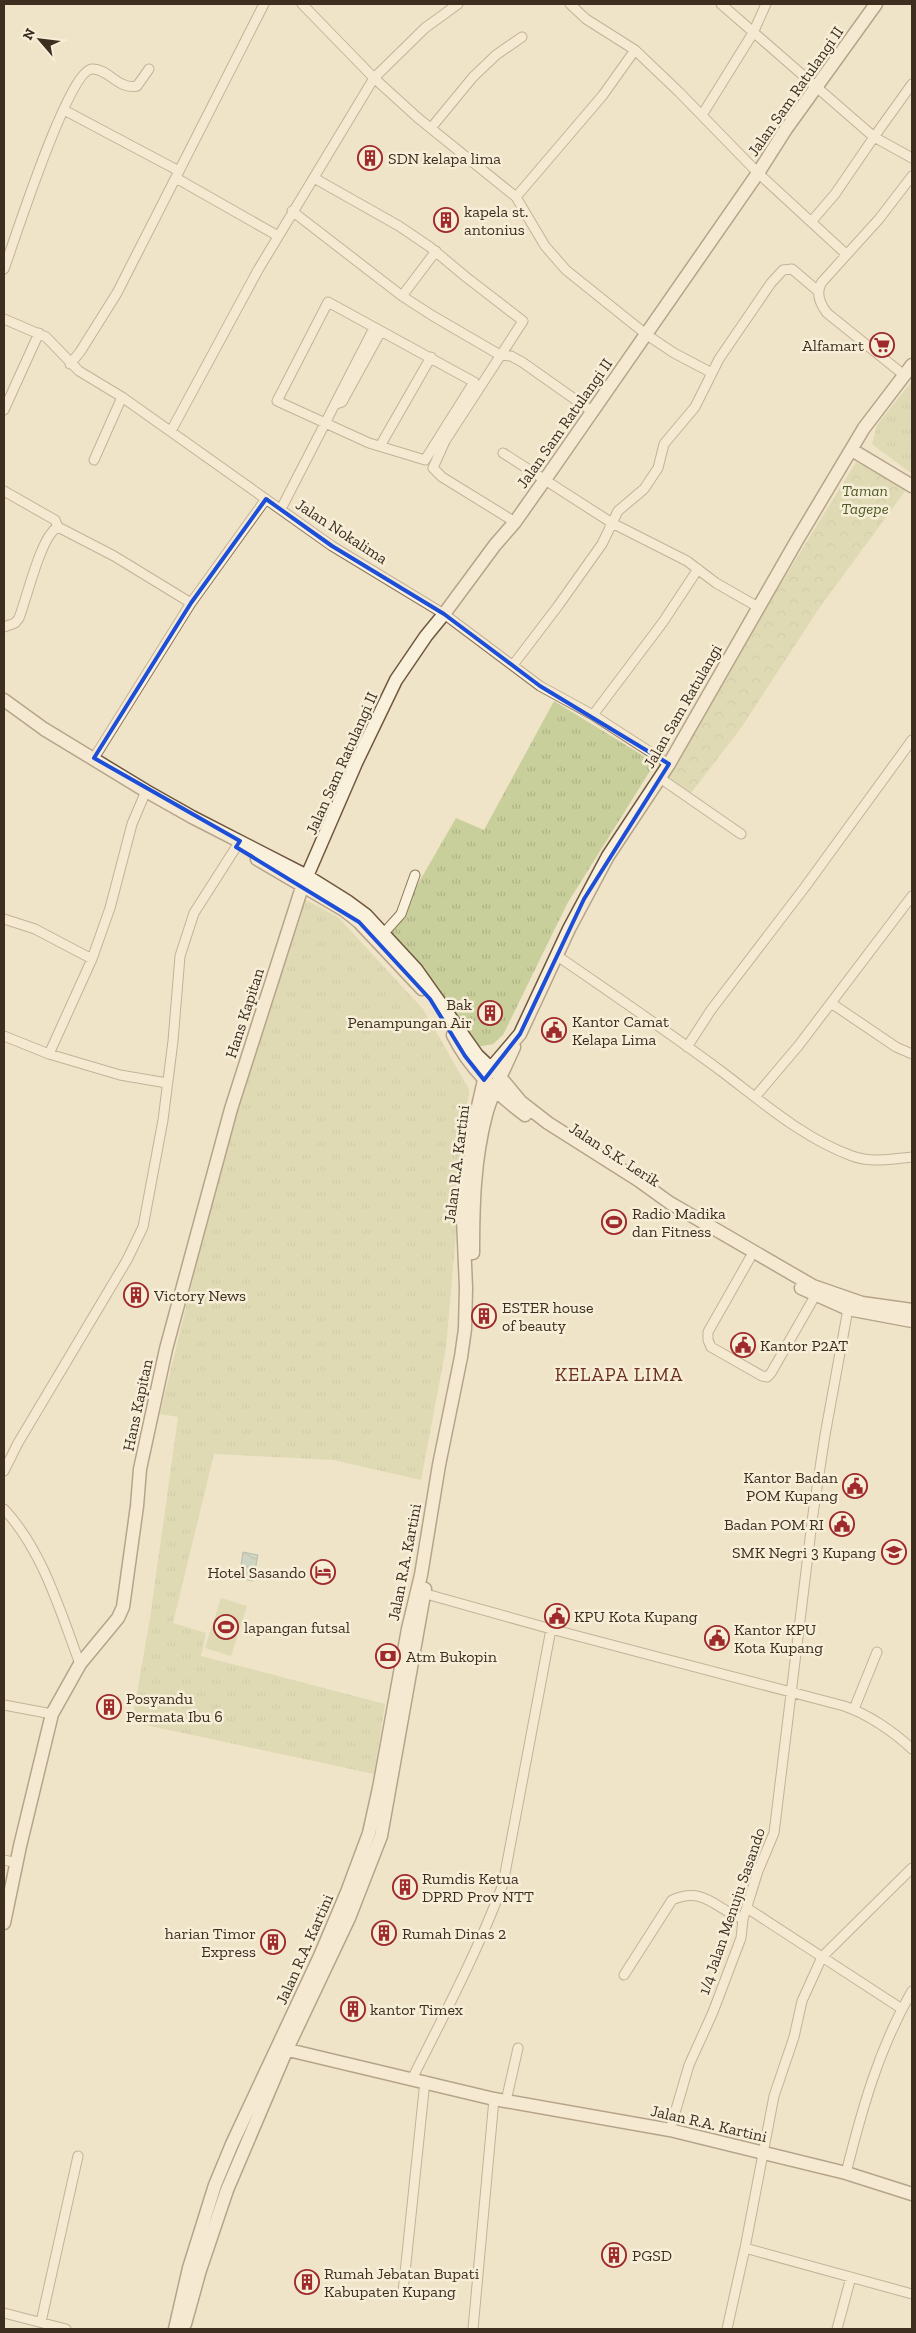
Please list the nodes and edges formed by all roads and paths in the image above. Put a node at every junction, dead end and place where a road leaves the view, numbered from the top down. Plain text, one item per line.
1 (264, 4) edge
2 (302, 4) edge
3 (458, 4) edge
4 (570, 4) edge
5 (721, 4) edge
6 (766, 4) edge
7 (876, 4) edge
8 (752, 33) junction
9 (522, 37) dead end
10 (635, 50) junction
11 (149, 69) dead end
12 (374, 78) junction
13 (912, 84) edge
14 (817, 86) junction
15 (64, 110) junction
16 (702, 115) junction
17 (431, 128) junction
18 (874, 137) junction
19 (912, 158) edge
20 (758, 173) junction
21 (178, 174) junction
22 (912, 176) edge
23 (314, 178) junction
24 (516, 197) junction
25 (292, 212) junction
26 (811, 222) junction
27 (278, 236) junction
28 (436, 251) junction
29 (846, 254) junction
30 (4, 269) edge
31 (818, 291) junction
32 (402, 296) junction
33 (4, 319) edge
34 (377, 330) junction
35 (39, 333) junction
36 (647, 335) junction
37 (500, 355) junction
38 (431, 357) junction
39 (70, 364) junction
40 (908, 370) edge
41 (712, 373) junction
42 (122, 397) junction
43 (4, 410) edge
44 (593, 412) junction
45 (325, 424) junction
46 (171, 431) junction
47 (380, 446) junction
48 (852, 450) junction
49 (503, 454) dead end
50 (94, 460) dead end
51 (543, 480) junction
52 (912, 486) edge
53 (4, 491) edge
54 (266, 499) junction
55 (281, 509) junction
56 (515, 522) junction
57 (612, 523) junction
58 (58, 527) junction
59 (698, 569) junction
60 (191, 603) junction
61 (758, 607) junction
62 (444, 614) junction
63 (4, 627) edge
64 (513, 665) junction
65 (4, 700) edge
66 (593, 715) junction
67 (912, 740) edge
68 (94, 758) junction
69 (669, 764) junction
70 (660, 778) junction
71 (146, 791) junction
72 (741, 834) dead end
73 (238, 844) junction
74 (415, 875) dead end
75 (305, 880) junction
76 (912, 896) edge
77 (4, 919) edge
78 (384, 934) junction
79 (556, 955) junction
80 (92, 959) junction
81 (831, 1003) junction
82 (520, 1034) junction
83 (4, 1036) edge
84 (687, 1046) junction
85 (49, 1054) junction
86 (912, 1054) edge
87 (490, 1068) junction
88 (501, 1078) junction
89 (484, 1080) junction
90 (167, 1083) junction
91 (495, 1090) junction
92 (755, 1097) junction
93 (912, 1157) edge
94 (750, 1258) junction
95 (814, 1296) junction
96 (848, 1310) junction
97 (912, 1310) edge
98 (912, 1322) edge
99 (4, 1471) edge
100 (4, 1509) edge
101 (421, 1592) junction
102 (551, 1629) junction
103 (877, 1652) dead end
104 (80, 1664) junction
105 (791, 1692) junction
106 (4, 1705) edge
107 (854, 1709) junction
108 (52, 1714) junction
109 (912, 1749) edge
110 (4, 1860) edge
111 (17, 1863) junction
112 (912, 1868) edge
113 (746, 1908) junction
114 (743, 1919) junction
115 (4, 1923) edge
116 (822, 1957) junction
117 (624, 1975) dead end
118 (912, 1990) edge
119 (902, 2009) junction
120 (282, 2048) junction
121 (518, 2048) dead end
122 (412, 2079) junction
123 (425, 2081) junction
124 (500, 2100) junction
125 (670, 2130) junction
126 (763, 2152) junction
127 (78, 2156) dead end
128 (846, 2173) junction
129 (912, 2194) edge
130 (745, 2248) junction
131 (851, 2277) junction
132 (403, 2292) dead end
133 (912, 2294) edge
134 (4, 2313) edge
135 (41, 2322) junction
136 (66, 2329) edge
137 (175, 2329) edge
138 (184, 2329) edge
139 (473, 2329) edge
140 (727, 2329) edge
141 (837, 2329) edge

1 - 21 street
2 - 12 street
3 - 12 street
4 - 10 street
5 - 8 street
6 - 8 street
7 - 14 main road, Jalan Sam Ratulangi II
8 - 14 street
8 - 16 street
9 - 17 street
10 - 16 street
10 - 24 street
11 - 15 street
12 - 17 street
12 - 23 street
13 - 18 street
14 - 18 street
14 - 20 main road, Jalan Sam Ratulangi II
15 - 21 street
15 - 30 street
16 - 20 street
17 - 24 street
18 - 19 street
18 - 26 street
20 - 26 street
20 - 36 main road, Jalan Sam Ratulangi II
21 - 27 street
21 - 39 street
22 - 29 street
23 - 25 street
23 - 28 street
24 - 36 street
25 - 27 street
25 - 32 street
26 - 29 street
27 - 46 street
28 - 32 street
28 - 37 street
29 - 31 street
31 - 40 street
31 - 41 street
32 - 37 street
33 - 35 street, Jalan Nokalima
34 - 38 street
34 - 45 street
34 - 45 street
35 - 39 street, Jalan Nokalima
35 - 43 street
36 - 41 street
36 - 44 main road, Jalan Sam Ratulangi II
37 - 44 street
37 - 56 street
38 - 47 street
38 - 47 street
39 - 42 street, Jalan Nokalima
40 - 48 main road, Jalan Sam Ratulangi
41 - 57 street
42 - 46 street, Jalan Nokalima
42 - 50 street
44 - 51 main road, Jalan Sam Ratulangi II
45 - 47 street
45 - 55 street
46 - 54 street, Jalan Nokalima
48 - 52 main road
48 - 61 main road, Jalan Sam Ratulangi
49 - 51 street
51 - 56 main road, Jalan Sam Ratulangi II
51 - 57 street
53 - 58 street
54 - 55 street, Jalan Nokalima
54 - 60 street
55 - 62 street, Jalan Nokalima
56 - 62 main road, Jalan Sam Ratulangi II
57 - 59 street
57 - 64 street
58 - 60 street
58 - 63 street
59 - 61 street
59 - 66 street
60 - 68 street
61 - 69 main road, Jalan Sam Ratulangi
62 - 64 street, Jalan Nokalima
62 - 75 main road, Jalan Sam Ratulangi II
64 - 66 street, Jalan Nokalima
65 - 68 main road
66 - 69 street, Jalan Nokalima
67 - 84 street
68 - 71 main road
69 - 70 main road, Jalan Sam Ratulangi
70 - 72 street
70 - 79 main road, Jalan Sam Ratulangi
71 - 73 main road
71 - 80 street
73 - 75 main road
73 - 90 street
74 - 78 street
75 - 78 main road, Jalan S.K. Lerik
75 - 89 main road, Jalan S.K. Lerik
75 - 104 main road, Hans Kapitan
76 - 81 street
77 - 80 street
78 - 87 main road, Jalan S.K. Lerik
79 - 82 main road, Jalan Sam Ratulangi
79 - 84 street
80 - 85 street
81 - 86 street
81 - 92 street
82 - 87 main road, Jalan Sam Ratulangi
82 - 88 main road, Jalan R.A. Kartini
83 - 85 street
84 - 92 street
85 - 90 street
87 - 88 main road, Jalan S.K. Lerik
87 - 89 main road, Jalan R.A. Kartini
88 - 91 main road, Jalan R.A. Kartini
88 - 97 main road, Jalan S.K. Lerik
89 - 91 main road, Jalan S.K. Lerik
89 - 101 main road, Jalan R.A. Kartini
90 - 99 street
91 - 94 main road, Jalan S.K. Lerik
91 - 101 main road, Jalan R.A. Kartini
92 - 93 street
94 - 95 main road, Jalan S.K. Lerik
94 - 95 street
95 - 96 main road, Jalan S.K. Lerik
96 - 98 main road, Jalan S.K. Lerik
96 - 105 street, 1/4 Jalan Menuju Sasando
100 - 104 street
101 - 102 street
101 - 120 main road, Jalan R.A. Kartini
102 - 105 street
102 - 122 street
103 - 107 street
104 - 108 main road, Hans Kapitan
105 - 107 street
105 - 113 street, 1/4 Jalan Menuju Sasando
106 - 108 street
107 - 109 street
108 - 111 main road, Hans Kapitan
110 - 111 street
111 - 115 main road, Hans Kapitan
112 - 116 street
113 - 114 street, 1/4 Jalan Menuju Sasando
113 - 116 street
114 - 117 street
114 - 125 street, 1/4 Jalan Menuju Sasando
116 - 119 street
116 - 126 street
118 - 119 street
119 - 128 street
120 - 122 main road, Jalan R.A. Kartini
120 - 137 main road, Jalan R.A. Kartini
120 - 138 main road, Jalan R.A. Kartini
121 - 124 street
122 - 123 main road, Jalan R.A. Kartini
123 - 124 main road, Jalan R.A. Kartini
123 - 132 street
124 - 125 main road, Jalan R.A. Kartini
124 - 139 street
125 - 126 main road, Jalan R.A. Kartini
126 - 128 main road, Jalan R.A. Kartini
126 - 130 street
127 - 135 street
128 - 129 main road, Jalan R.A. Kartini
130 - 131 street
130 - 140 street
131 - 133 street
131 - 141 street
134 - 135 street
135 - 136 street

